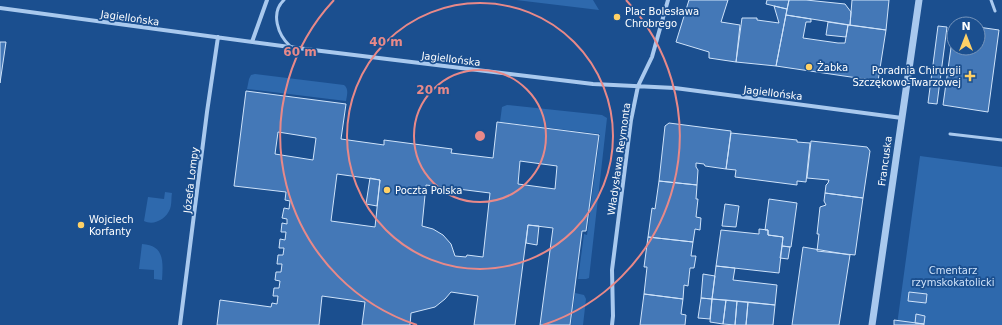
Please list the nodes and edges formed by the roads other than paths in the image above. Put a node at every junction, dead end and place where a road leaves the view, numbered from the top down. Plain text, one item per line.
1 (267, 0) edge
2 (284, 0) edge
3 (668, 0) edge
4 (919, 0) edge
5 (991, 0) edge
6 (0, 8) edge
7 (995, 11) dead end
8 (218, 37) junction
9 (252, 42) junction
10 (291, 48) junction
11 (638, 86) junction
12 (902, 118) junction
13 (950, 134) dead end
14 (1002, 140) edge
15 (180, 325) edge
16 (612, 325) edge
17 (872, 325) edge

1 - 9 street
2 - 10 lane
3 - 11 street, Władysława Reymonta
4 - 12 street, Francuska
5 - 7 lane
6 - 8 street, Jagiellońska
8 - 9 street, Jagiellońska
8 - 15 street, Józefa Lompy
9 - 10 street, Jagiellońska
10 - 11 street, Jagiellońska
11 - 12 street, Jagiellońska
11 - 16 street, Władysława Reymonta
12 - 17 street, Francuska
13 - 14 lane

